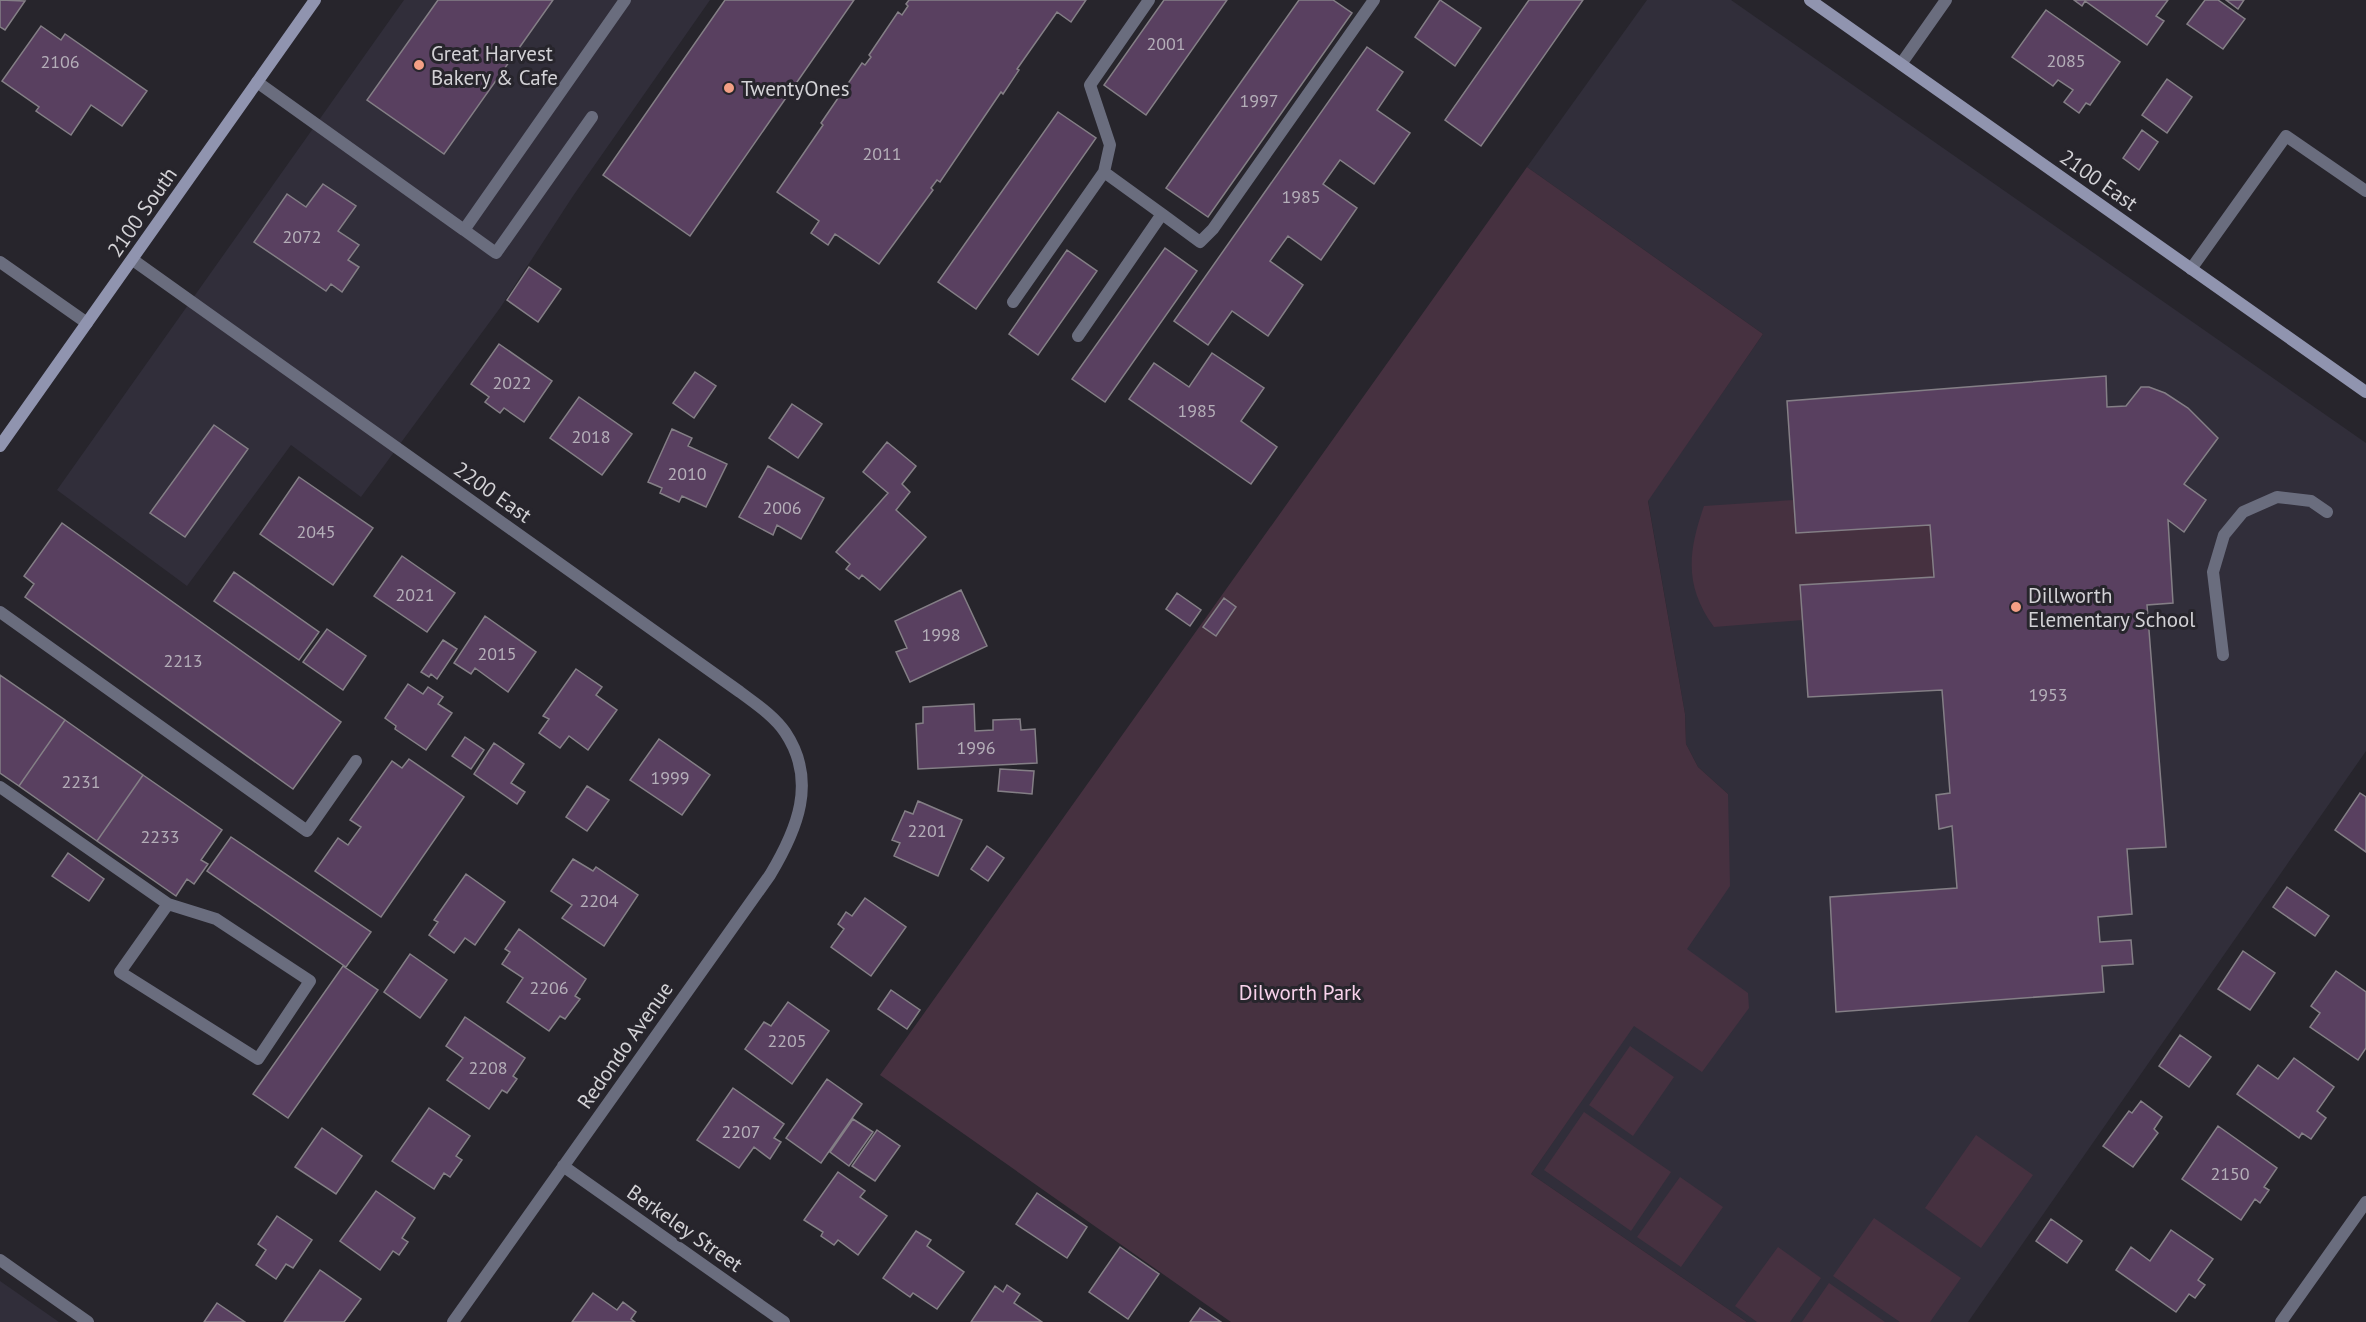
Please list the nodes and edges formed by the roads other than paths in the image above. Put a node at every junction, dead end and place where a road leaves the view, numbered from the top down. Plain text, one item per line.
1 (315, 0) edge
2 (625, 0) edge
3 (1149, 0) edge
4 (1374, 0) edge
5 (1810, 0) edge
6 (1946, 0) edge
7 (1901, 64) junction
8 (257, 82) junction
9 (592, 117) dead end
10 (1104, 172) junction
11 (2366, 191) edge
12 (1162, 214) junction
13 (464, 230) junction
14 (133, 260) junction
15 (0, 262) edge
16 (2191, 269) junction
17 (1013, 302) dead end
18 (87, 323) junction
19 (1077, 336) dead end
20 (2366, 392) edge
21 (0, 446) edge
22 (2327, 512) dead end
23 (0, 612) edge
24 (2223, 656) dead end
25 (356, 761) dead end
26 (803, 780) joint
27 (0, 787) edge
28 (168, 904) junction
29 (563, 1166) junction
30 (2366, 1202) edge
31 (0, 1260) edge
32 (88, 1322) edge
33 (453, 1322) edge
34 (784, 1322) edge
35 (2281, 1322) edge

1 - 8 street, 2100 South
2 - 13 street
3 - 10 street
4 - 12 street
5 - 7 street, 2100 East
6 - 7 street
7 - 16 street, 2100 East
8 - 13 street
8 - 14 street, 2100 South
9 - 13 street
10 - 12 street
10 - 17 street
11 - 16 street
12 - 19 street
14 - 18 street, 2100 South
14 - 26 street, 2200 East
15 - 18 street
16 - 20 street, 2100 East
18 - 21 street, 2100 South
22 - 24 street
23 - 25 street
26 - 29 street, Redondo Avenue
27 - 28 street
28 - 28 street
29 - 33 street, Redondo Avenue
29 - 34 street, Berkeley Street
30 - 35 street
31 - 32 street

